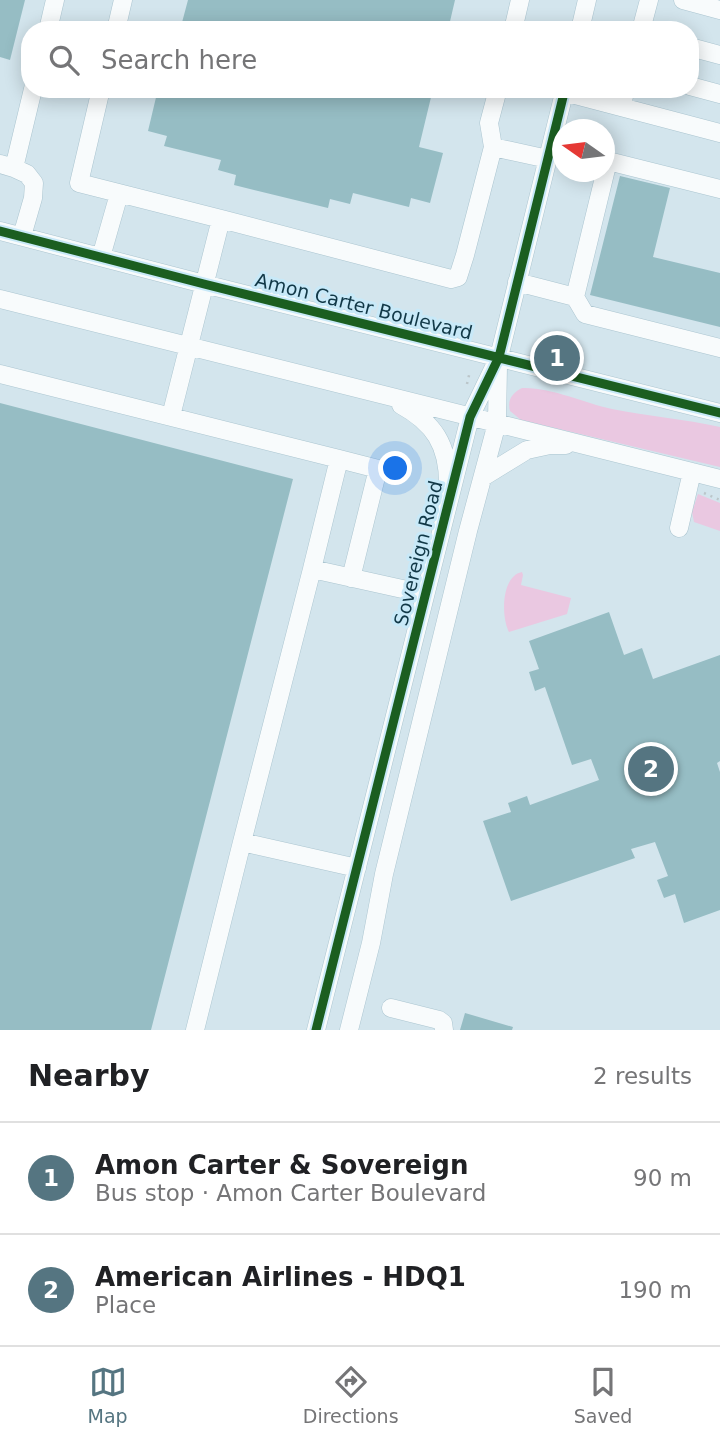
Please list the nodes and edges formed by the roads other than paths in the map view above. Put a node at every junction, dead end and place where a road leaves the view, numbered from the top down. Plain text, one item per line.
1 (55, 0) edge
2 (123, 0) edge
3 (520, 0) edge
4 (587, 0) edge
5 (649, 0) edge
6 (683, 0) edge
7 (720, 10) edge
8 (50, 21) edge
9 (118, 21) edge
10 (515, 21) edge
11 (582, 21) edge
12 (643, 21) edge
13 (699, 49) edge
14 (720, 55) edge
15 (699, 88) edge
16 (720, 94) edge
17 (30, 98) edge
18 (100, 98) edge
19 (496, 98) edge
20 (564, 98) edge
21 (590, 98) edge
22 (624, 98) edge
23 (621, 107) junction
24 (560, 119) edge
25 (720, 134) edge
26 (493, 147) junction
27 (552, 151) edge
28 (552, 158) edge
29 (615, 162) edge
30 (7, 166) edge
31 (601, 182) edge
32 (720, 189) edge
33 (119, 194) junction
34 (221, 219) junction
35 (0, 231) edge
36 (22, 236) junction
37 (101, 257) junction
38 (517, 282) junction
39 (205, 284) junction
40 (575, 297) junction
41 (0, 299) edge
42 (189, 347) junction
43 (720, 348) edge
44 (499, 357) junction
45 (0, 373) edge
46 (382, 395) junction
47 (720, 413) edge
48 (171, 416) junction
49 (470, 416) junction
50 (497, 423) junction
51 (583, 444) junction
52 (339, 459) junction
53 (692, 472) junction
54 (483, 477) junction
55 (720, 479) edge
56 (679, 528) dead end
57 (440, 538) junction
58 (312, 569) junction
59 (351, 578) junction
60 (425, 594) junction
61 (243, 842) junction
62 (357, 868) junction
63 (391, 1008) dead end
64 (195, 1030) edge
65 (316, 1030) edge
66 (349, 1030) edge
67 (444, 1030) edge

1 - 8 street
2 - 9 street
3 - 10 street
4 - 11 street
5 - 12 street
6 - 7 street
13 - 14 street
15 - 16 street
17 - 30 street
18 - 33 street
19 - 26 street
20 - 24 street, Sovereign Road
21 - 23 street
22 - 23 street
23 - 25 street
26 - 27 street
26 - 34 street
28 - 38 street, Sovereign Road
29 - 32 street
30 - 36 street
31 - 40 street
33 - 34 street
33 - 37 street
34 - 39 street
35 - 36 street, Amon Carter Boulevard
36 - 37 street, Amon Carter Boulevard
37 - 39 street, Amon Carter Boulevard
38 - 40 street
38 - 44 street, Sovereign Road
39 - 42 street
39 - 44 street, Amon Carter Boulevard
40 - 43 street
41 - 42 street
42 - 46 street
42 - 48 street
44 - 47 street, Amon Carter Boulevard
44 - 49 street, Sovereign Road
44 - 50 street, Sovereign Road
45 - 48 street
46 - 49 street
46 - 57 street
48 - 52 street
49 - 50 street
49 - 57 street, Sovereign Road
50 - 51 street
50 - 54 street, Sovereign Road
51 - 53 street
51 - 54 street
52 - 58 street
52 - 59 street
53 - 55 street
53 - 56 street
54 - 66 street, Sovereign Road
57 - 60 street, Sovereign Road
58 - 59 street
58 - 61 street
59 - 60 street
60 - 62 street, Sovereign Road
61 - 62 street
61 - 64 street
62 - 65 street, Sovereign Road
63 - 67 street

